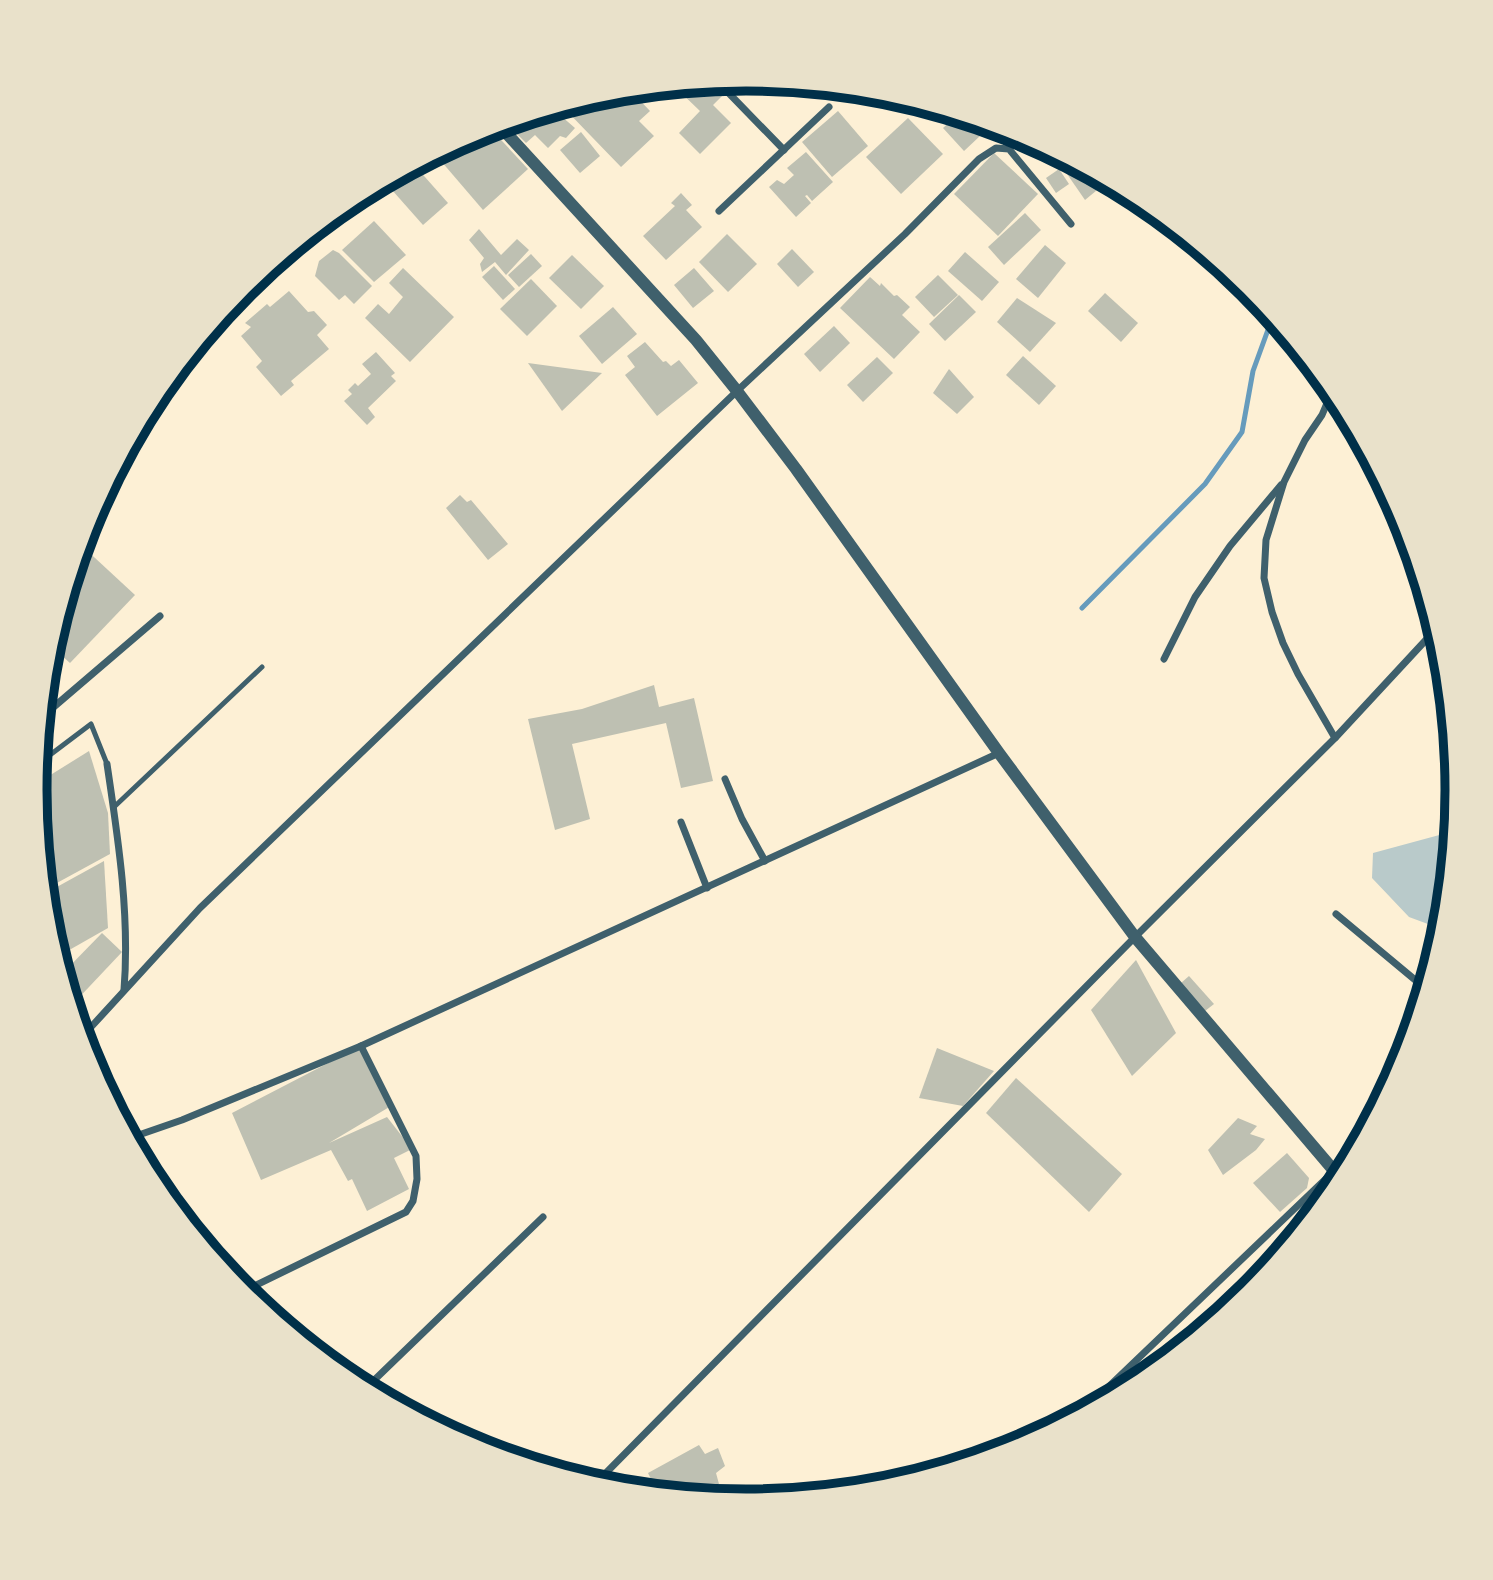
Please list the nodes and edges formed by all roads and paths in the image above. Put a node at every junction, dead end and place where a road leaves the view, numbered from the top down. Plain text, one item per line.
1 (727, 91) edge
2 (829, 107) dead end
3 (507, 134) edge
4 (784, 150) junction
5 (719, 211) dead end
6 (1070, 224) dead end
7 (737, 391) junction
8 (1327, 401) edge
9 (1284, 482) junction
10 (160, 616) dead end
11 (1428, 637) edge
12 (1164, 659) dead end
13 (262, 667) dead end
14 (52, 708) edge
15 (1335, 738) junction
16 (999, 753) junction
17 (48, 756) edge
18 (107, 764) joint
19 (725, 779) dead end
20 (114, 807) junction
21 (681, 822) dead end
22 (765, 861) junction
23 (707, 888) junction
24 (1336, 914) dead end
25 (1135, 937) junction
26 (1419, 983) edge
27 (124, 990) junction
28 (89, 1028) edge
29 (361, 1046) junction
30 (138, 1135) edge
31 (1333, 1170) edge
32 (1315, 1196) edge
33 (542, 1217) dead end
34 (254, 1286) edge
35 (373, 1381) edge
36 (1108, 1389) edge
37 (604, 1474) edge

1 - 4 street
2 - 4 street
3 - 7 street
4 - 5 street
6 - 7 street
7 - 16 street
7 - 27 street
8 - 9 street
9 - 12 street
9 - 15 street
10 - 14 street
11 - 15 street
13 - 20 lane
15 - 25 street
16 - 22 street
16 - 25 street
17 - 18 lane
18 - 20 street
19 - 22 street
20 - 27 street
21 - 23 street
22 - 23 street
23 - 29 street
24 - 26 street
25 - 31 street
25 - 37 street
27 - 28 street
29 - 30 street
29 - 34 street
32 - 36 street
33 - 35 street

